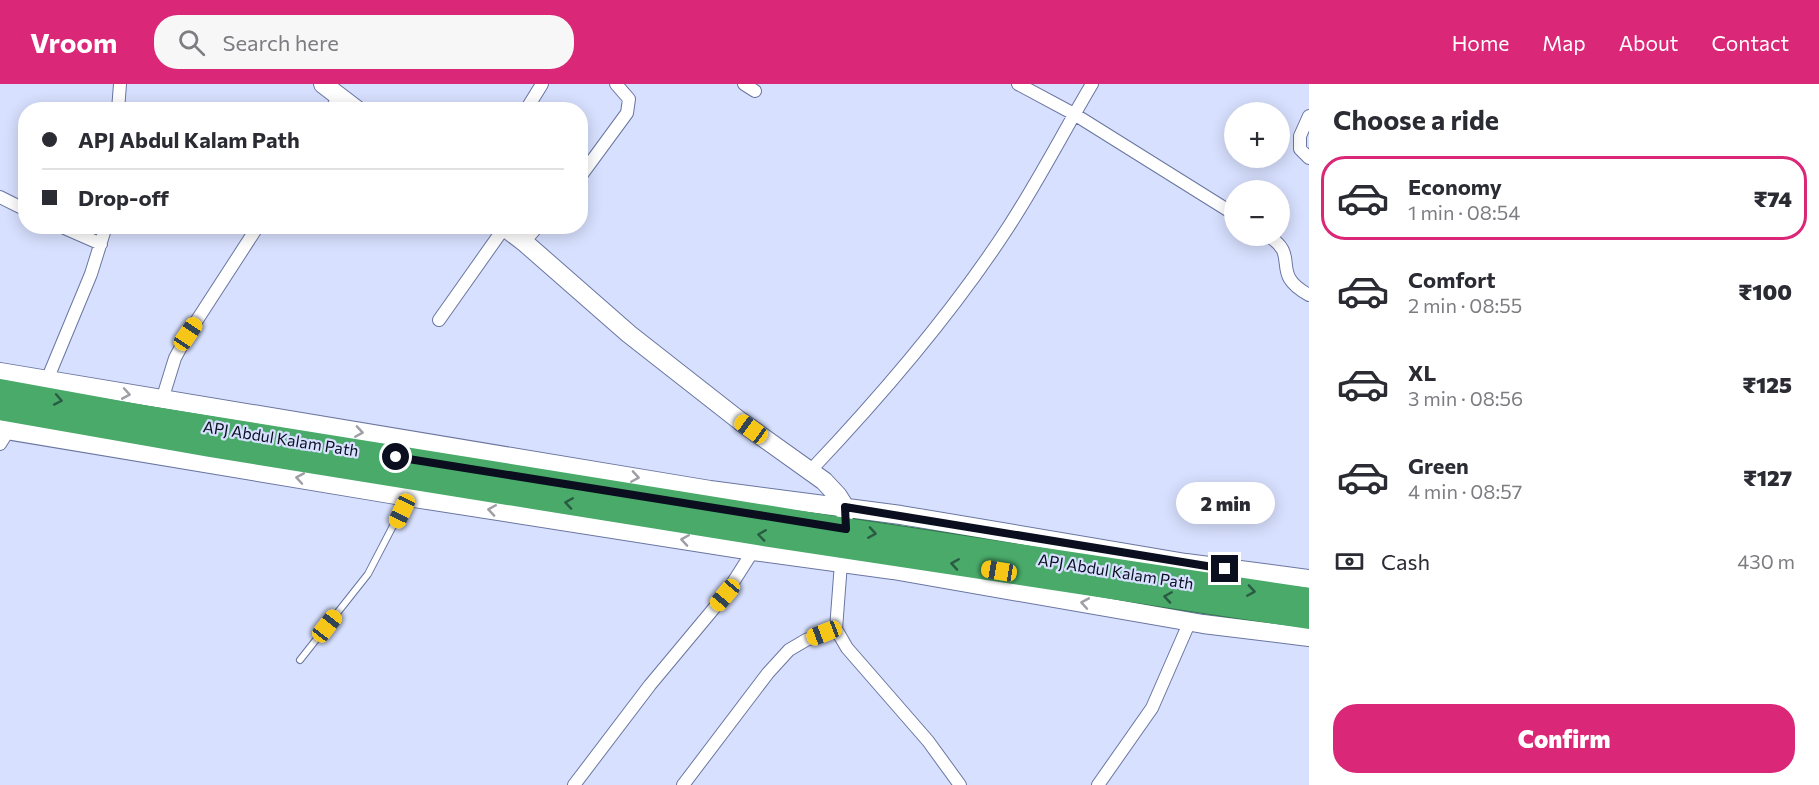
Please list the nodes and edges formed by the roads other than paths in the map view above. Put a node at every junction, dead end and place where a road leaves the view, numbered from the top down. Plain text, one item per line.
1 (120, 84) edge
2 (323, 84) edge
3 (542, 84) edge
4 (616, 84) edge
5 (1018, 84) edge
6 (1092, 84) edge
7 (119, 102) edge
8 (334, 102) edge
9 (531, 102) edge
10 (1074, 114) junction
11 (1309, 116) edge
12 (1309, 158) edge
13 (588, 166) edge
14 (0, 197) edge
15 (18, 206) edge
16 (1224, 208) edge
17 (78, 234) edge
18 (104, 234) edge
19 (253, 234) edge
20 (498, 234) edge
21 (513, 234) edge
22 (531, 234) edge
23 (524, 242) junction
24 (101, 244) junction
25 (1282, 246) edge
26 (1309, 295) edge
27 (439, 320) dead end
28 (0, 372) edge
29 (47, 380) junction
30 (162, 400) junction
31 (7, 415) edge
32 (98, 426) junction
33 (811, 470) junction
34 (408, 497) junction
35 (844, 536) junction
36 (753, 551) junction
37 (1309, 579) edge
38 (1309, 599) edge
39 (1309, 618) edge
40 (1190, 621) junction
41 (836, 630) junction
42 (1309, 637) edge
43 (300, 660) dead end
44 (574, 785) edge
45 (683, 785) edge
46 (960, 785) edge
47 (1098, 785) edge

1 - 7 street
2 - 8 street
3 - 9 street
4 - 13 street
5 - 10 street
6 - 10 street
10 - 16 street
10 - 33 street
11 - 12 street
14 - 15 street
17 - 24 street
18 - 24 street
19 - 30 street
20 - 27 street
21 - 23 street
22 - 23 street
23 - 33 street
24 - 29 street
25 - 26 street
28 - 29 street
29 -> 30 street
30 -> 35 street
31 - 32 highway, APJ Abdul Kalam Path
31 - 32 street
34 -> 32 street
32 - 35 highway, APJ Abdul Kalam Path
33 - 35 street
36 -> 34 street
34 - 43 lane
35 -> 36 street
35 - 37 street
35 -> 38 highway, APJ Abdul Kalam Path
39 -> 35 highway, APJ Abdul Kalam Path
40 -> 35 street
35 - 41 street
36 - 44 street
40 - 42 street
40 - 47 street
41 - 45 street
41 - 46 street

